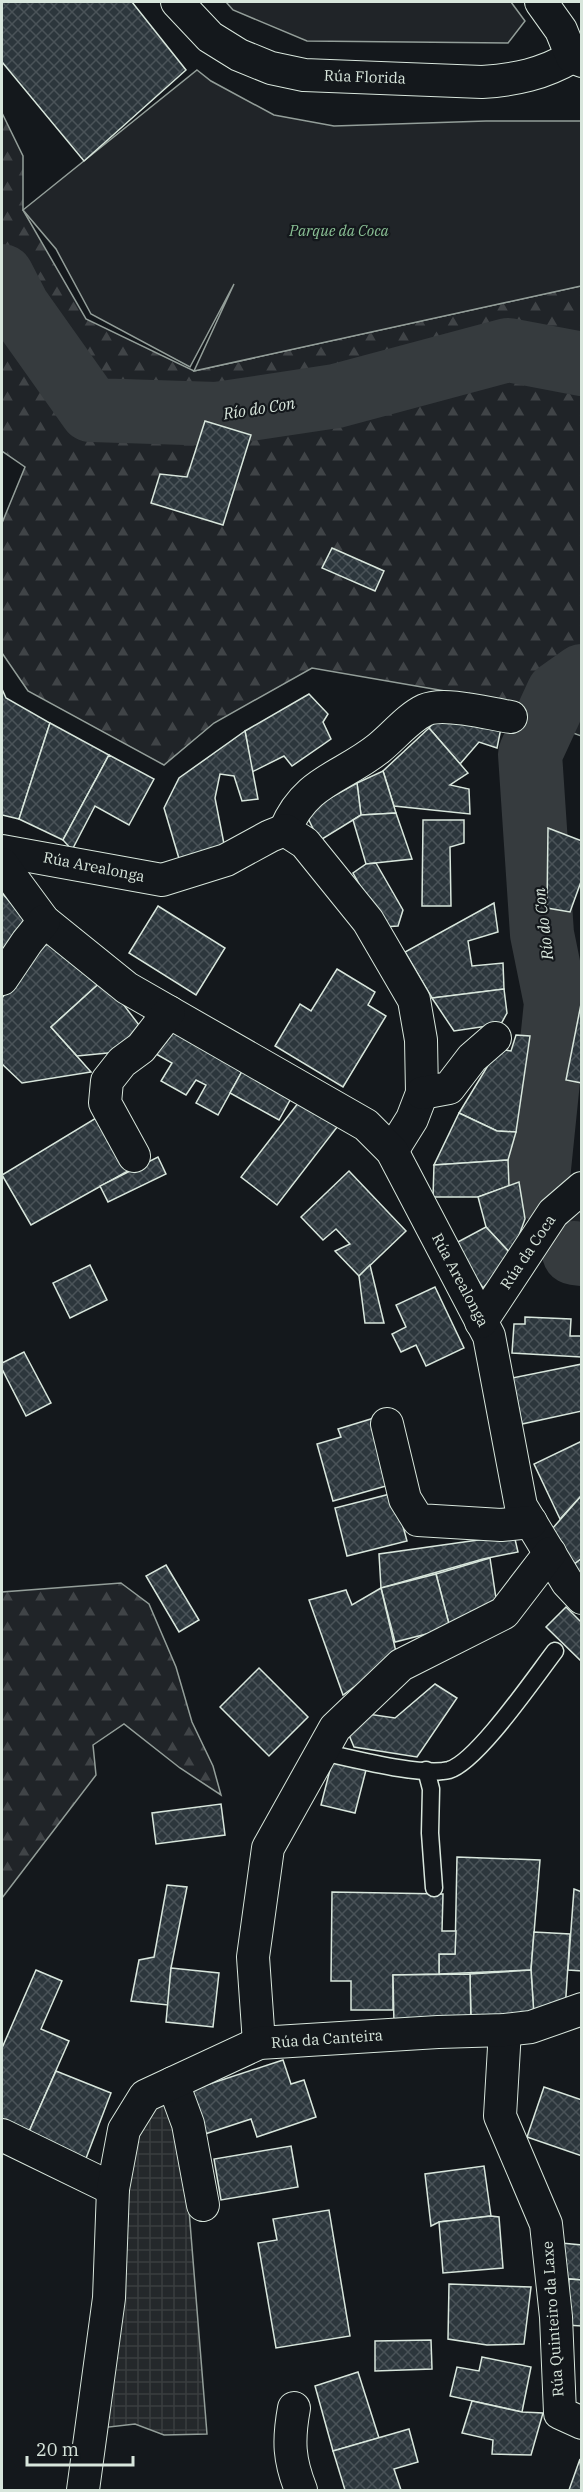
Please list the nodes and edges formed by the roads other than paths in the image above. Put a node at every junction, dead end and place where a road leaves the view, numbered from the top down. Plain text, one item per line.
1 (177, 2) edge
2 (541, 2) edge
3 (577, 59) edge
4 (511, 717) dead end
5 (285, 831) junction
6 (2, 851) edge
7 (2, 864) edge
8 (44, 921) junction
9 (2, 979) edge
10 (169, 1012) junction
11 (495, 1038) dead end
12 (422, 1093) junction
13 (392, 1151) junction
14 (134, 1156) dead end
15 (582, 1188) edge
16 (481, 1322) junction
17 (387, 1424) dead end
18 (531, 1522) junction
19 (550, 1553) junction
20 (582, 1598) edge
21 (555, 1651) dead end
22 (322, 1752) junction
23 (426, 1770) junction
24 (434, 1888) dead end
25 (582, 2009) edge
26 (505, 2030) junction
27 (259, 2043) junction
28 (173, 2083) junction
29 (2, 2135) edge
30 (113, 2189) junction
31 (203, 2205) dead end
32 (294, 2409) dead end
33 (582, 2423) edge
34 (83, 2490) edge
35 (301, 2490) edge

1 - 3 street, Rúa Florida
2 - 3 street
4 - 5 street
5 - 6 street, Rúa Arealonga
5 - 12 street
7 - 8 street, Rúa Arealonga
8 - 9 street
8 - 10 street, Rúa Arealonga
10 - 13 street, Rúa Arealonga
10 - 14 street
11 - 12 street
12 - 13 street
13 - 16 street, Rúa Arealonga
15 - 16 street, Rúa da Coca
16 - 18 street, Rúa Arealonga
17 - 18 street
18 - 19 street, Rúa Arealonga
19 - 20 street, Rúa Arealonga
19 - 22 street
21 - 23 lane
22 - 23 lane
22 - 27 street
23 - 24 lane
25 - 26 street, Rúa da Canteira
26 - 27 street, Rúa da Canteira
26 - 33 street, Rúa Quinteiro da Laxe
27 - 28 street, Rúa da Canteira
28 - 30 street, Rúa da Canteira
28 - 31 street
29 - 30 street
30 - 34 street, Rúa da Canteira
32 - 35 street

